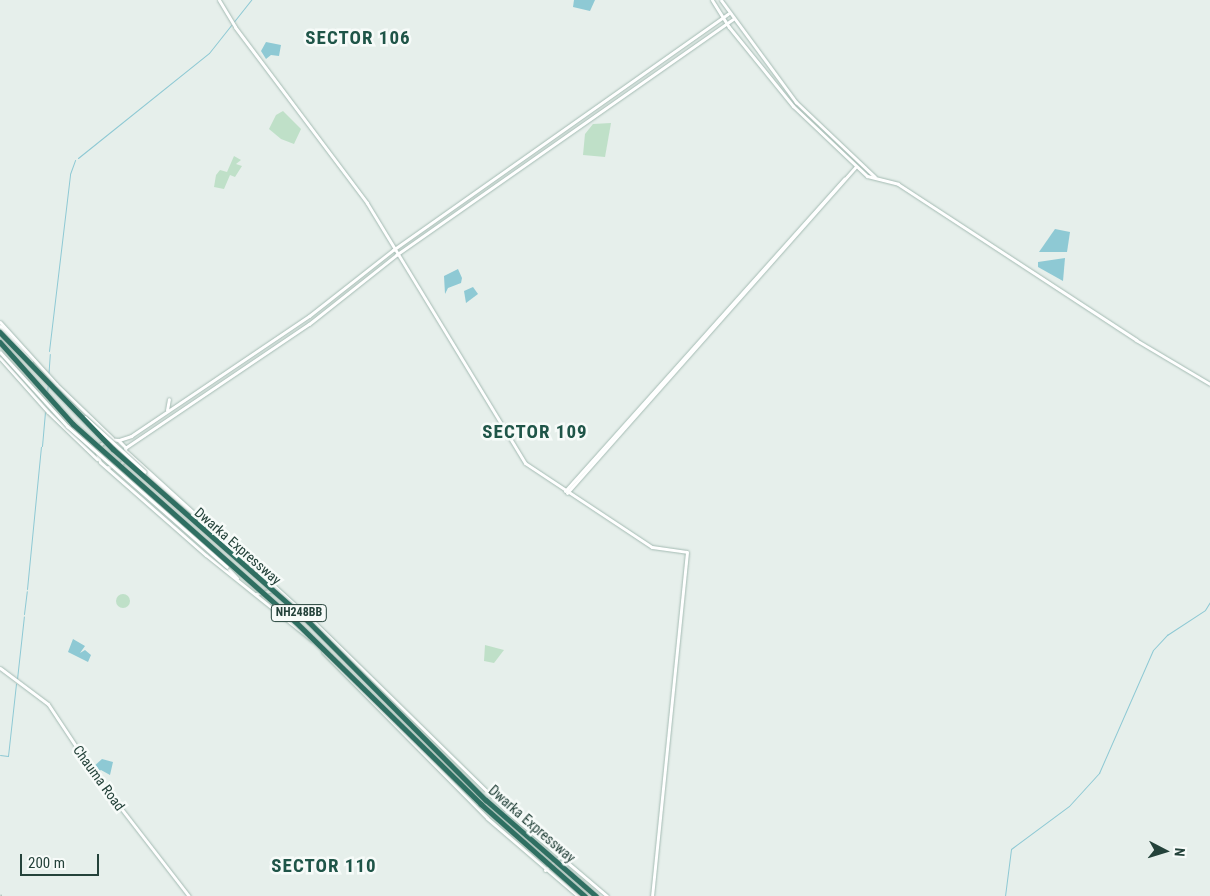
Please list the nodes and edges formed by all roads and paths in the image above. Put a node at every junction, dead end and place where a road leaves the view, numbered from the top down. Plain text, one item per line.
1 (219, 0) edge
2 (712, 0) edge
3 (721, 0) edge
4 (728, 14) junction
5 (723, 18) junction
6 (732, 19) junction
7 (726, 24) junction
8 (855, 167) junction
9 (875, 178) junction
10 (393, 250) junction
11 (396, 255) junction
12 (0, 322) edge
13 (0, 326) edge
14 (0, 332) edge
15 (0, 342) edge
16 (0, 352) edge
17 (0, 358) edge
18 (1210, 384) edge
19 (169, 399) dead end
20 (167, 411) junction
21 (113, 439) junction
22 (119, 440) junction
23 (126, 450) junction
24 (100, 461) junction
25 (108, 467) junction
26 (566, 492) junction
27 (245, 558) junction
28 (237, 579) junction
29 (279, 589) junction
30 (256, 594) junction
31 (0, 668) edge
32 (561, 856) junction
33 (545, 870) junction
34 (189, 896) edge
35 (578, 896) edge
36 (585, 896) edge
37 (596, 896) edge
38 (607, 896) edge
39 (652, 896) edge

1 - 10 street
2 - 5 street
3 - 4 street
4 - 5 street
4 - 6 street
5 - 7 street
5 - 10 street
6 - 7 street
6 - 9 street
7 - 8 street
7 - 11 street
8 - 9 street
8 - 26 street
9 - 18 street
10 - 11 street
10 - 20 street
11 - 23 street
11 - 26 street
12 - 21 street
13 - 27 street, bridge
14 - 37 highway, Dwarka Expressway / NH248BB, bridge
15 - 36 highway, Dwarka Expressway / NH248BB, bridge
16 - 28 street, bridge
17 - 24 street
19 - 20 street
20 - 22 street
21 - 22 street
21 - 24 street
22 - 23 street
23 - 25 street
23 - 27 street
24 - 25 street
25 - 28 street
26 - 39 street
27 - 29 street
28 - 30 street
29 - 30 street
29 - 32 street
30 - 33 street
31 - 34 street, Chauma Road
32 - 33 street
32 - 38 street
33 - 35 street

